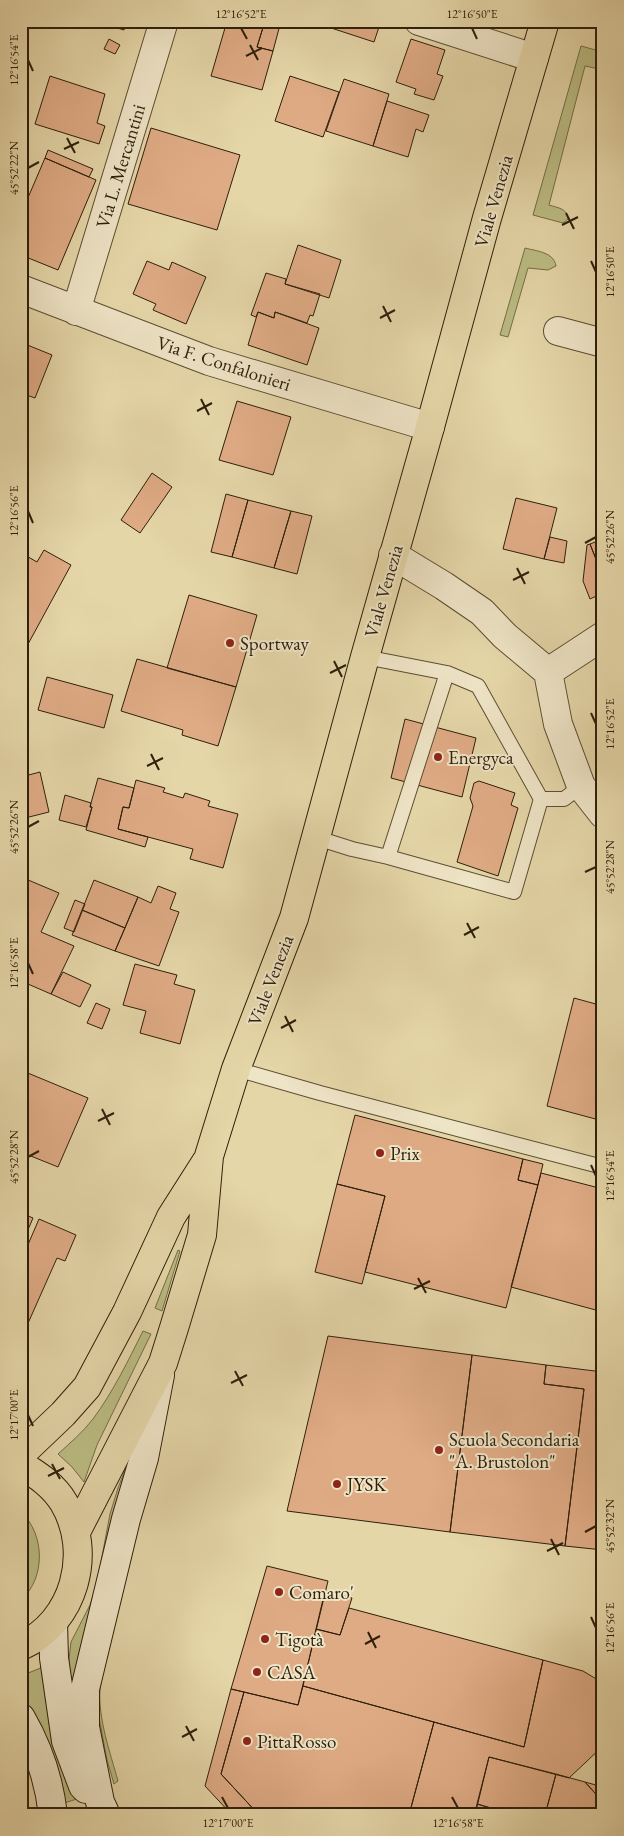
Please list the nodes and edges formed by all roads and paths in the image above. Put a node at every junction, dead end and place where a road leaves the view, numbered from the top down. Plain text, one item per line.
1 (164, 21) edge
2 (419, 21) edge
3 (545, 21) edge
4 (534, 58) junction
5 (21, 289) edge
6 (76, 311) junction
7 (558, 331) dead end
8 (603, 344) edge
9 (430, 427) junction
10 (393, 555) junction
11 (603, 636) edge
12 (365, 656) junction
13 (548, 672) junction
14 (447, 673) junction
15 (582, 786) junction
16 (541, 799) junction
17 (603, 814) edge
18 (316, 838) junction
19 (388, 857) junction
20 (236, 1069) junction
21 (209, 1156) junction
22 (603, 1168) edge
23 (163, 1363) junction
24 (21, 1454) edge
25 (21, 1465) edge
26 (76, 1532) junction
27 (53, 1623) junction
28 (21, 1646) edge
29 (21, 1718) edge
30 (103, 1809) edge
31 (54, 1815) edge

1 - 6 street, Via L. Mercantini
2 - 4 street
3 - 4 main road, Viale Venezia
4 - 9 main road, Viale Venezia
5 - 6 street, Via F. Confalonieri
6 - 9 street, Via F. Confalonieri
7 - 8 street
9 - 10 main road, Viale Venezia
10 - 12 main road, Viale Venezia
10 - 13 street
11 - 13 street
12 - 14 lane
12 - 18 main road, Viale Venezia
13 - 15 street
14 - 16 lane
14 - 19 lane
15 - 16 lane
15 - 17 street
16 - 19 lane
18 - 19 lane
18 - 20 main road, Viale Venezia
20 - 21 main road, Viale Venezia
20 - 22 lane
21 - 23 main road
21 - 24 main road
23 - 26 main road
23 - 30 street
25 - 26 main road
26 - 27 main road
27 - 28 main road
27 - 30 street
29 - 31 street

